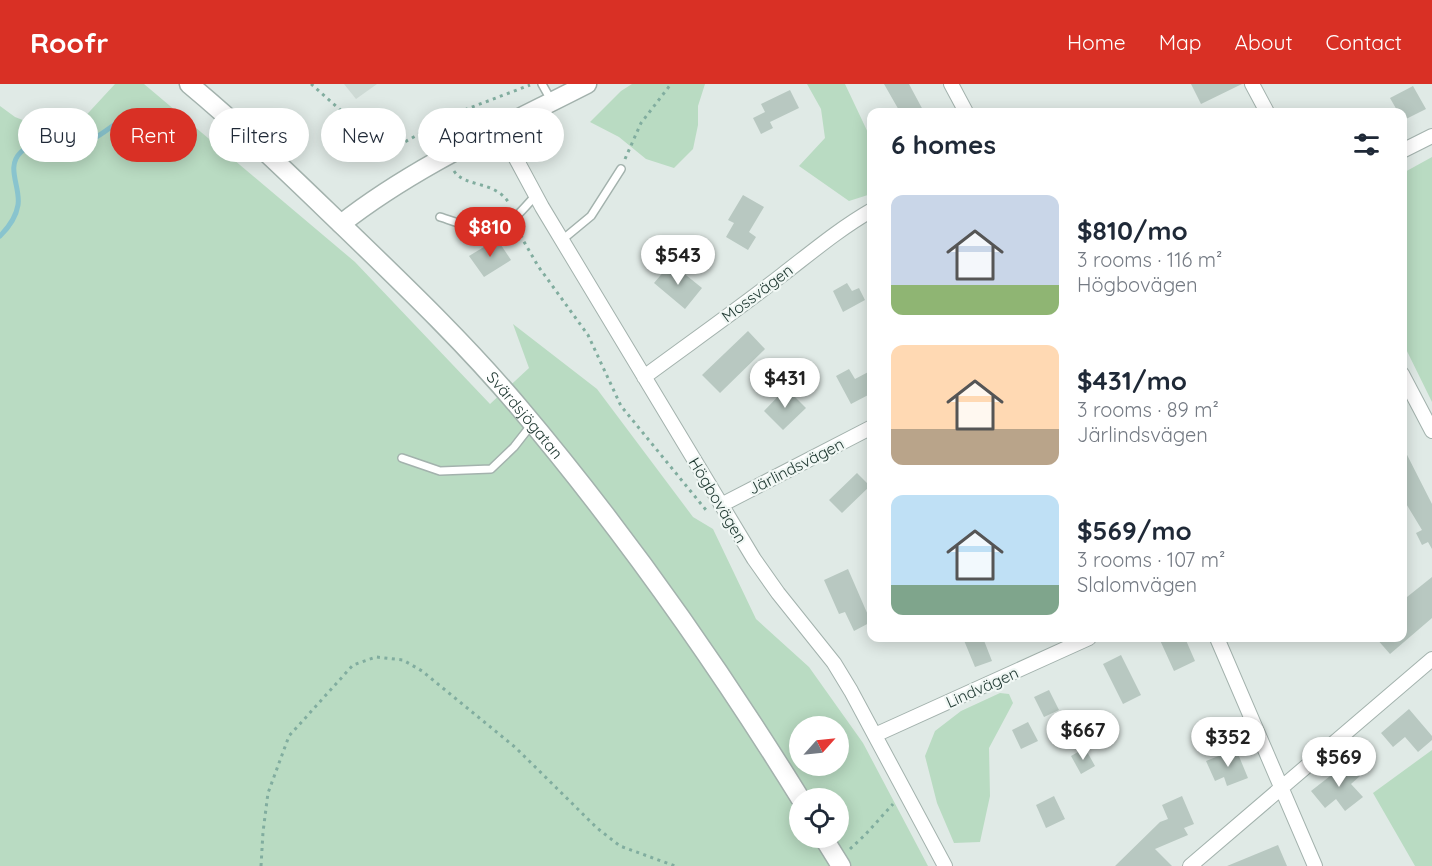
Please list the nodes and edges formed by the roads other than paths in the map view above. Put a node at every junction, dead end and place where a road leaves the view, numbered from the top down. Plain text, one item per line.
1 (189, 84) edge
2 (542, 84) edge
3 (586, 84) edge
4 (951, 84) edge
5 (1252, 84) edge
6 (552, 102) junction
7 (540, 108) edge
8 (964, 108) edge
9 (1265, 108) edge
10 (1432, 136) edge
11 (1407, 148) edge
12 (438, 162) edge
13 (518, 162) edge
14 (621, 169) road end
15 (536, 195) junction
16 (867, 213) edge
17 (440, 217) dead end
18 (341, 224) junction
19 (562, 240) junction
20 (644, 377) junction
21 (1407, 384) edge
22 (532, 424) junction
23 (867, 430) edge
24 (1432, 431) edge
25 (402, 458) dead end
26 (721, 505) junction
27 (1080, 642) edge
28 (1219, 642) edge
29 (1432, 659) edge
30 (875, 735) junction
31 (1282, 787) junction
32 (794, 788) edge
33 (828, 848) edge
34 (836, 864) edge
35 (945, 866) edge
36 (1190, 866) edge
37 (1315, 866) edge

1 - 18 street, Svärdsjögatan
2 - 6 lane
3 - 6 street
4 - 8 street
5 - 9 street
6 - 7 street
10 - 11 street
12 - 18 street
13 - 15 street, Högbovägen
14 - 19 lane
15 - 17 lane
15 - 19 street, Högbovägen
16 - 20 street, Mossvägen
18 - 22 street, Svärdsjögatan
19 - 20 street, Högbovägen
20 - 26 street, Högbovägen
21 - 24 street
22 - 25 lane
22 - 32 street, Svärdsjögatan
23 - 26 street, Järlindsvägen
26 - 30 street, Högbovägen
27 - 30 street, Lindvägen
28 - 31 street
29 - 31 street
30 - 35 street, Högbovägen
31 - 36 street
31 - 37 street
33 - 34 street

